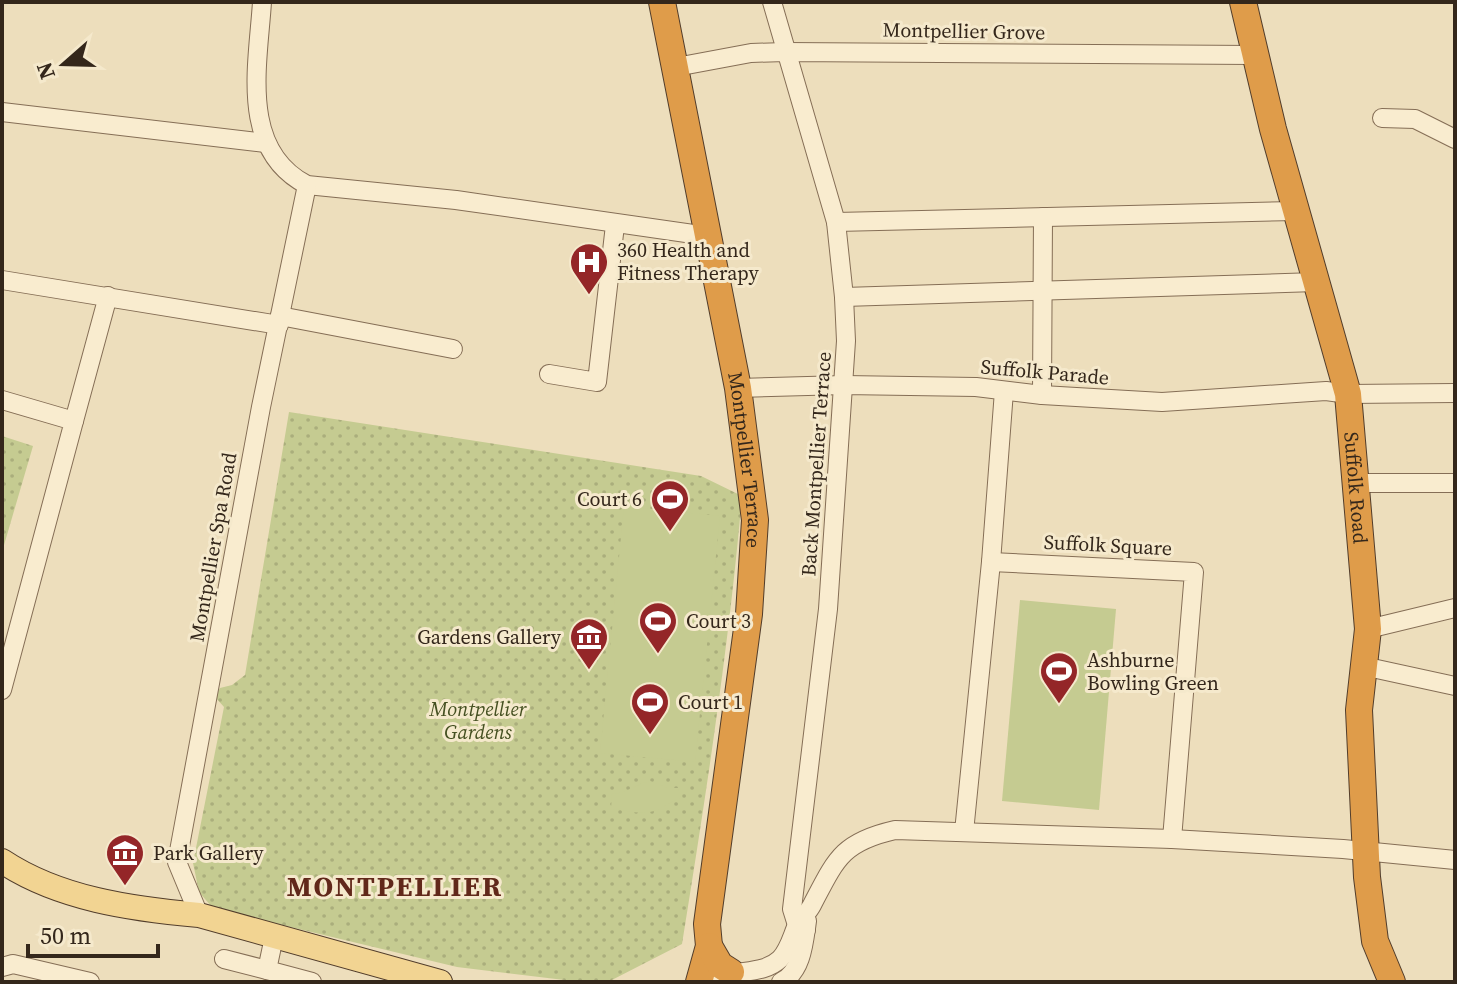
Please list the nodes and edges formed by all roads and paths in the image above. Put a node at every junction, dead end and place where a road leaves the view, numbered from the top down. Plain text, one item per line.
1 (262, 2) edge
2 (662, 2) edge
3 (772, 2) edge
4 (1243, 2) edge
5 (785, 52) junction
6 (1254, 55) junction
7 (676, 67) junction
8 (2, 112) edge
9 (1382, 118) dead end
10 (1455, 139) edge
11 (266, 143) junction
12 (307, 185) junction
13 (1296, 211) junction
14 (1043, 217) junction
15 (836, 222) junction
16 (615, 225) junction
17 (707, 236) junction
18 (2, 280) edge
19 (1316, 282) junction
20 (1044, 292) junction
21 (108, 296) junction
22 (844, 297) junction
23 (280, 320) junction
24 (453, 349) dead end
25 (549, 374) dead end
26 (844, 385) junction
27 (738, 388) junction
28 (1004, 391) junction
29 (1455, 393) edge
30 (1348, 394) junction
31 (1042, 395) junction
32 (2, 400) edge
33 (74, 421) junction
34 (1357, 483) junction
35 (1455, 483) edge
36 (991, 562) junction
37 (1455, 608) edge
38 (1368, 629) junction
39 (1363, 666) junction
40 (1455, 686) edge
41 (2, 690) edge
42 (964, 832) junction
43 (1172, 839) junction
44 (1366, 851) junction
45 (1455, 860) edge
46 (2, 861) edge
47 (199, 915) junction
48 (804, 922) junction
49 (708, 935) junction
50 (274, 937) junction
51 (224, 959) dead end
52 (777, 961) junction
53 (2, 967) edge
54 (267, 970) junction
55 (727, 979) edge
56 (90, 982) edge
57 (312, 982) edge
58 (440, 982) edge
59 (680, 982) edge
60 (699, 982) edge
61 (781, 982) edge
62 (1392, 982) edge

1 - 11 street
2 - 7 highway, Montpellier Terrace
3 - 5 street, Back Montpellier Terrace
4 - 6 highway, Suffolk Road
5 - 6 street, Montpellier Grove
5 - 7 street, Montpellier Grove
5 - 15 street, Back Montpellier Terrace
6 - 13 highway, Suffolk Road
7 - 17 highway, Montpellier Terrace
8 - 11 street
9 - 10 street
11 - 12 street
12 - 16 street
12 - 23 street, Montpellier Spa Road
13 - 14 street
13 - 19 highway, Suffolk Road
14 - 15 street
14 - 20 street
15 - 22 street, Back Montpellier Terrace
16 - 17 street
16 - 25 street
17 - 27 highway, Montpellier Terrace
18 - 21 street
19 - 20 street
19 - 30 highway, Suffolk Road
20 - 22 street
20 - 31 street
21 - 23 street
21 - 33 street
22 - 26 street, Back Montpellier Terrace
23 - 24 street
23 - 47 street, Montpellier Spa Road
26 - 27 street, Suffolk Parade
26 - 28 street, Suffolk Parade
26 - 48 street, Back Montpellier Terrace
27 - 49 highway, Montpellier Terrace
28 - 31 street, Suffolk Parade
28 - 36 street
29 - 30 street, Suffolk Parade
30 - 31 street, Suffolk Parade
30 - 34 highway, Suffolk Road
32 - 33 street
33 - 41 street
34 - 35 street
34 - 38 highway, Suffolk Road
36 - 42 street
36 - 43 street, Suffolk Square
37 - 38 street
38 - 39 highway, Suffolk Road
39 - 40 street
39 - 44 highway, Suffolk Road
42 - 43 street
42 - 48 street
43 - 44 street
44 - 45 street
44 - 62 highway, Suffolk Road
46 - 47 main road
47 - 50 main road
48 - 52 street
48 - 61 street
49 - 55 highway
49 - 59 highway, Montpellier Terrace
49 - 60 highway, Montpellier Terrace
50 - 54 street
50 - 58 main road
51 - 54 street
52 - 55 street
52 - 61 street
53 - 56 street
54 - 57 street
55 - 61 street

